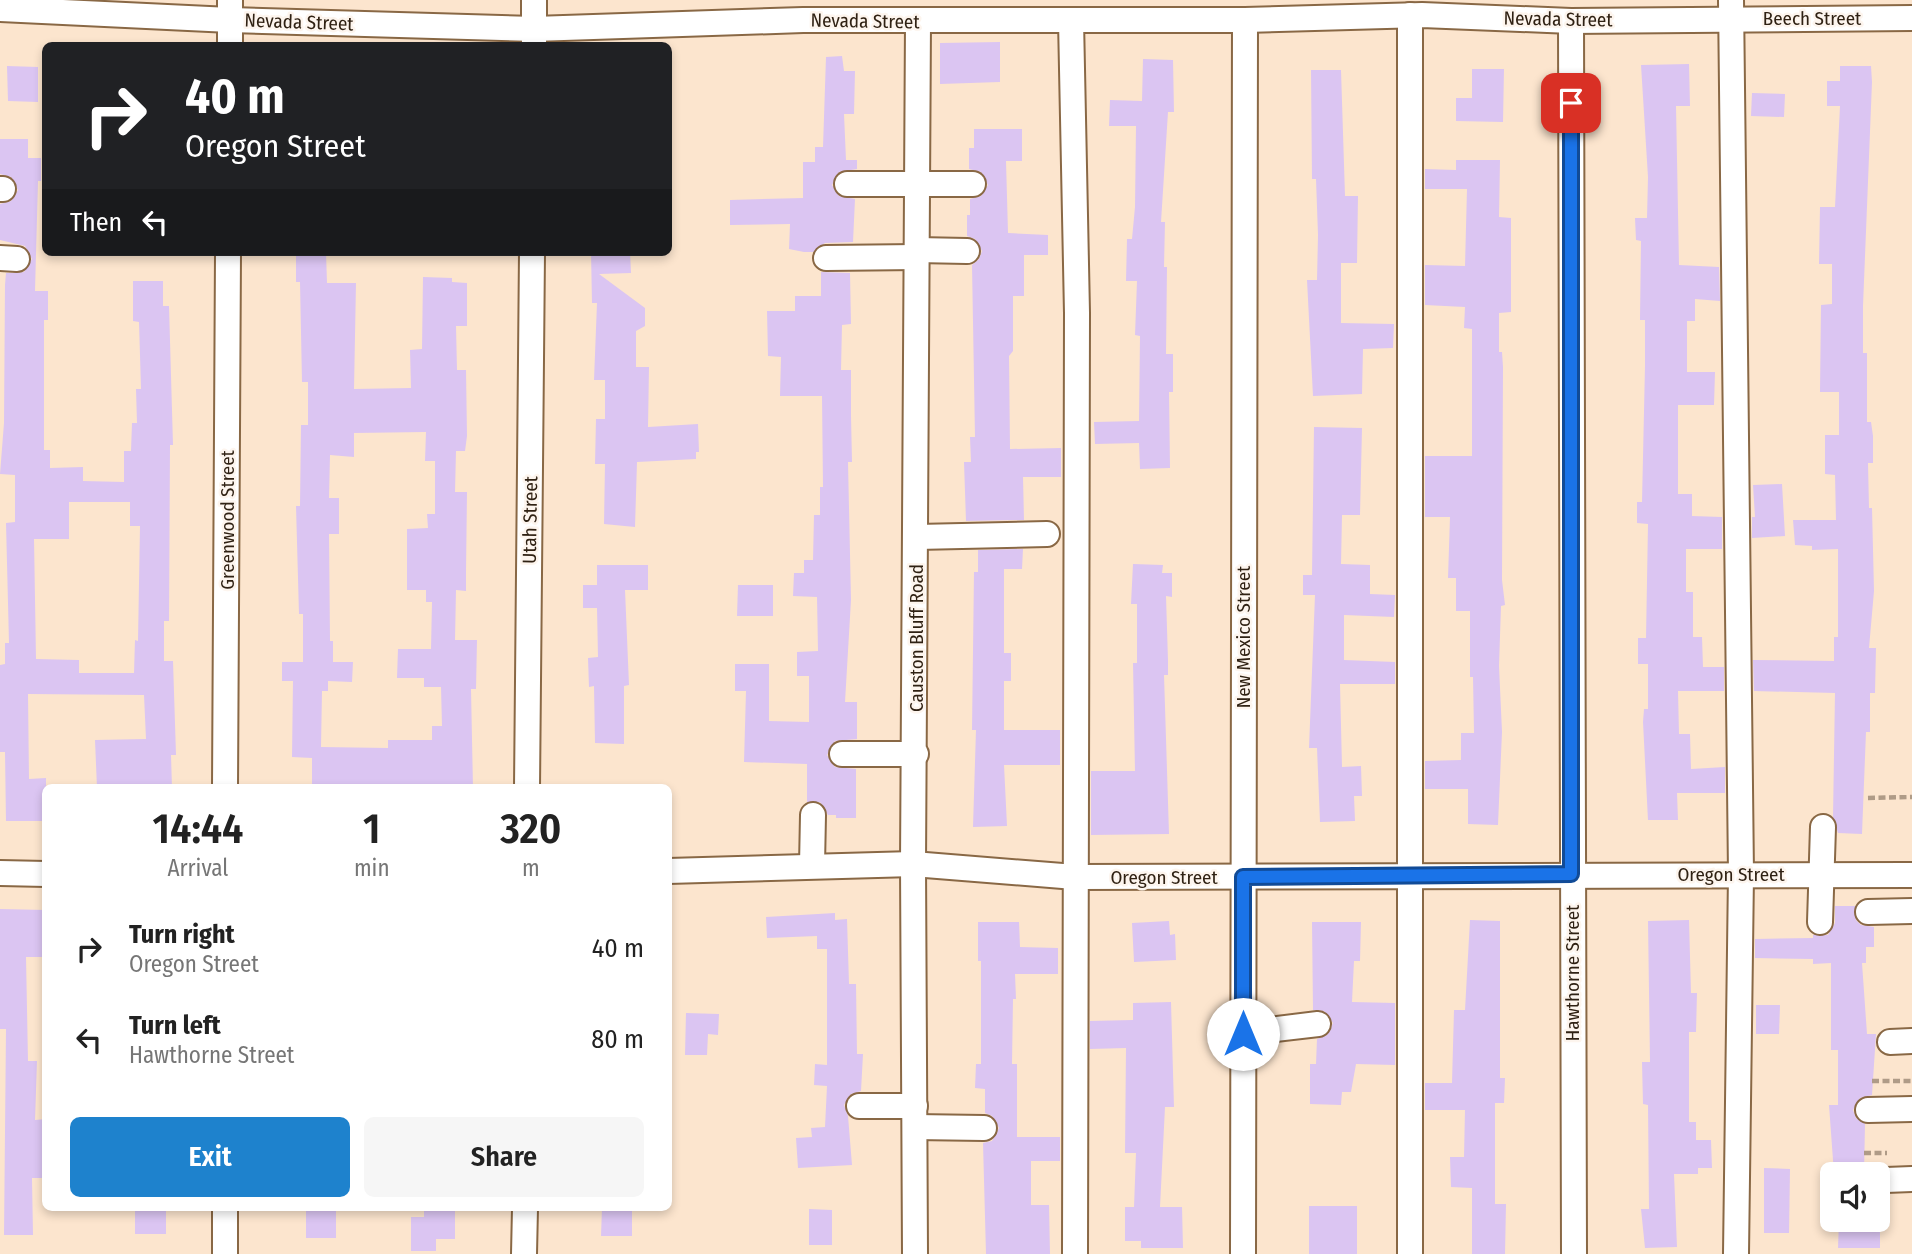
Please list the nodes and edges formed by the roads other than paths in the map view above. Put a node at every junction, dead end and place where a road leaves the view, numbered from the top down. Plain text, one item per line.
1 (534, 0) edge
2 (0, 9) edge
3 (1731, 9) edge
4 (230, 10) edge
5 (803, 10) edge
6 (1134, 10) edge
7 (1418, 10) edge
8 (1912, 18) edge
9 (1071, 20) junction
10 (1245, 20) junction
11 (1571, 21) junction
12 (918, 22) junction
13 (534, 37) edge
14 (230, 42) edge
15 (847, 184) dead end
16 (917, 184) junction
17 (973, 184) dead end
18 (967, 251) dead end
19 (917, 253) junction
20 (228, 256) edge
21 (532, 256) edge
22 (826, 258) dead end
23 (1047, 534) dead end
24 (916, 537) junction
25 (842, 754) dead end
26 (916, 754) junction
27 (225, 784) edge
28 (527, 784) edge
29 (813, 815) dead end
30 (1823, 827) dead end
31 (913, 864) junction
32 (812, 865) junction
33 (672, 871) edge
34 (0, 873) edge
35 (42, 874) edge
36 (1571, 874) junction
37 (1741, 874) junction
38 (1411, 875) junction
39 (1821, 875) junction
40 (1912, 875) edge
41 (1075, 877) junction
42 (1243, 877) junction
43 (1912, 911) edge
44 (1868, 912) dead end
45 (1820, 922) dead end
46 (1318, 1024) dead end
47 (1243, 1034) junction
48 (859, 1106) dead end
49 (1912, 1109) edge
50 (1868, 1110) dead end
51 (915, 1116) junction
52 (984, 1128) dead end
53 (1890, 1180) edge
54 (1912, 1180) edge
55 (225, 1211) edge
56 (525, 1211) edge
57 (225, 1254) edge
58 (524, 1254) edge
59 (915, 1254) edge
60 (1075, 1254) edge
61 (1243, 1254) edge
62 (1410, 1254) edge
63 (1574, 1254) edge
64 (1736, 1254) edge

1 - 13 street
2 - 4 street, Nevada Street
3 - 8 street, Beech Street
3 - 11 street, Nevada Street
3 - 37 street
4 - 13 street, Nevada Street
4 - 14 street
5 - 12 street, Nevada Street
5 - 13 street, Nevada Street
6 - 9 street, Nevada Street
6 - 10 street, Nevada Street
7 - 10 street, Nevada Street
7 - 11 street, Nevada Street
7 - 38 street
9 - 12 street, Nevada Street
9 - 41 street
10 - 42 street, New Mexico Street
11 - 36 street, Hawthorne Street
12 - 16 street, Causton Bluff Road
15 - 16 street
16 - 17 street
16 - 19 street, Causton Bluff Road
18 - 19 street
19 - 22 street
19 - 24 street, Causton Bluff Road
20 - 27 street, Greenwood Street
21 - 28 street, Utah Street
23 - 24 street
24 - 26 street, Causton Bluff Road
25 - 26 street
26 - 31 street, Causton Bluff Road
29 - 32 street
30 - 39 street
31 - 32 street, Oregon Street
31 - 41 street, Oregon Street
31 - 51 street, Causton Bluff Road
32 - 33 street, Oregon Street
34 - 35 street
36 - 37 street, Oregon Street
36 - 38 street, Oregon Street
36 - 63 street, Hawthorne Street
37 - 39 street, Oregon Street
37 - 64 street
38 - 42 street, Oregon Street
38 - 62 street
39 - 40 street, Oregon Street
39 - 45 street
41 - 42 street, Oregon Street
41 - 60 street
42 - 47 street, New Mexico Street
43 - 44 street
46 - 47 street
47 - 61 street, New Mexico Street
48 - 51 street
49 - 50 street
51 - 52 street
51 - 59 street, Causton Bluff Road
53 - 54 street
55 - 57 street
56 - 58 street

